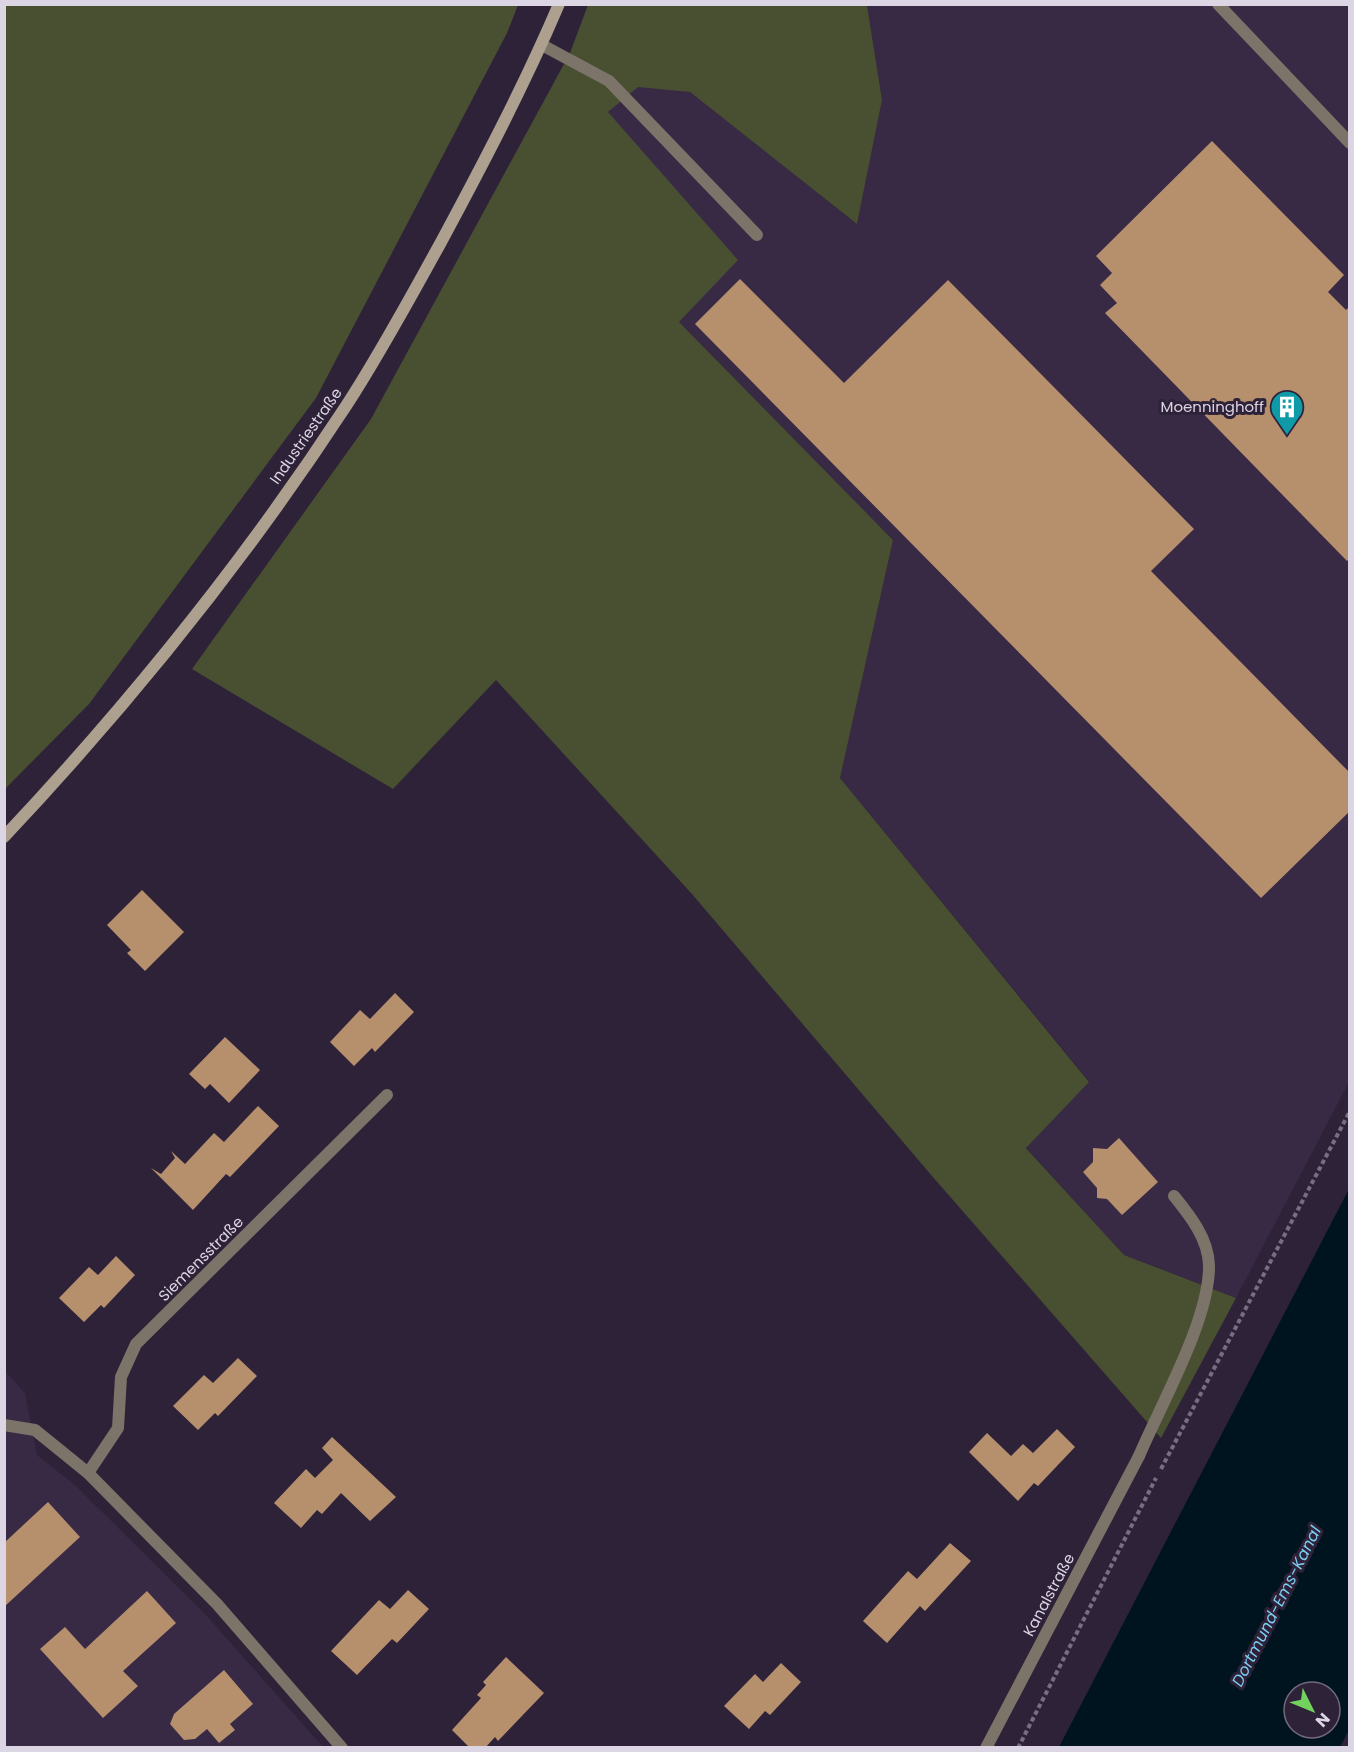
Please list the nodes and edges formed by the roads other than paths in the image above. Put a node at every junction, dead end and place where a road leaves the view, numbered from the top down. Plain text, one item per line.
1 (559, 4) edge
2 (1218, 4) edge
3 (542, 45) junction
4 (1350, 143) edge
5 (757, 235) dead end
6 (4, 837) edge
7 (387, 1095) dead end
8 (1174, 1196) dead end
9 (4, 1425) edge
10 (88, 1473) junction
11 (342, 1748) edge
12 (986, 1748) edge

1 - 3 street, Industriestraße
2 - 4 street
3 - 5 street
3 - 6 street, Industriestraße
7 - 10 street, Siemensstraße
8 - 12 street, Kanalstraße
9 - 10 street
10 - 11 street

